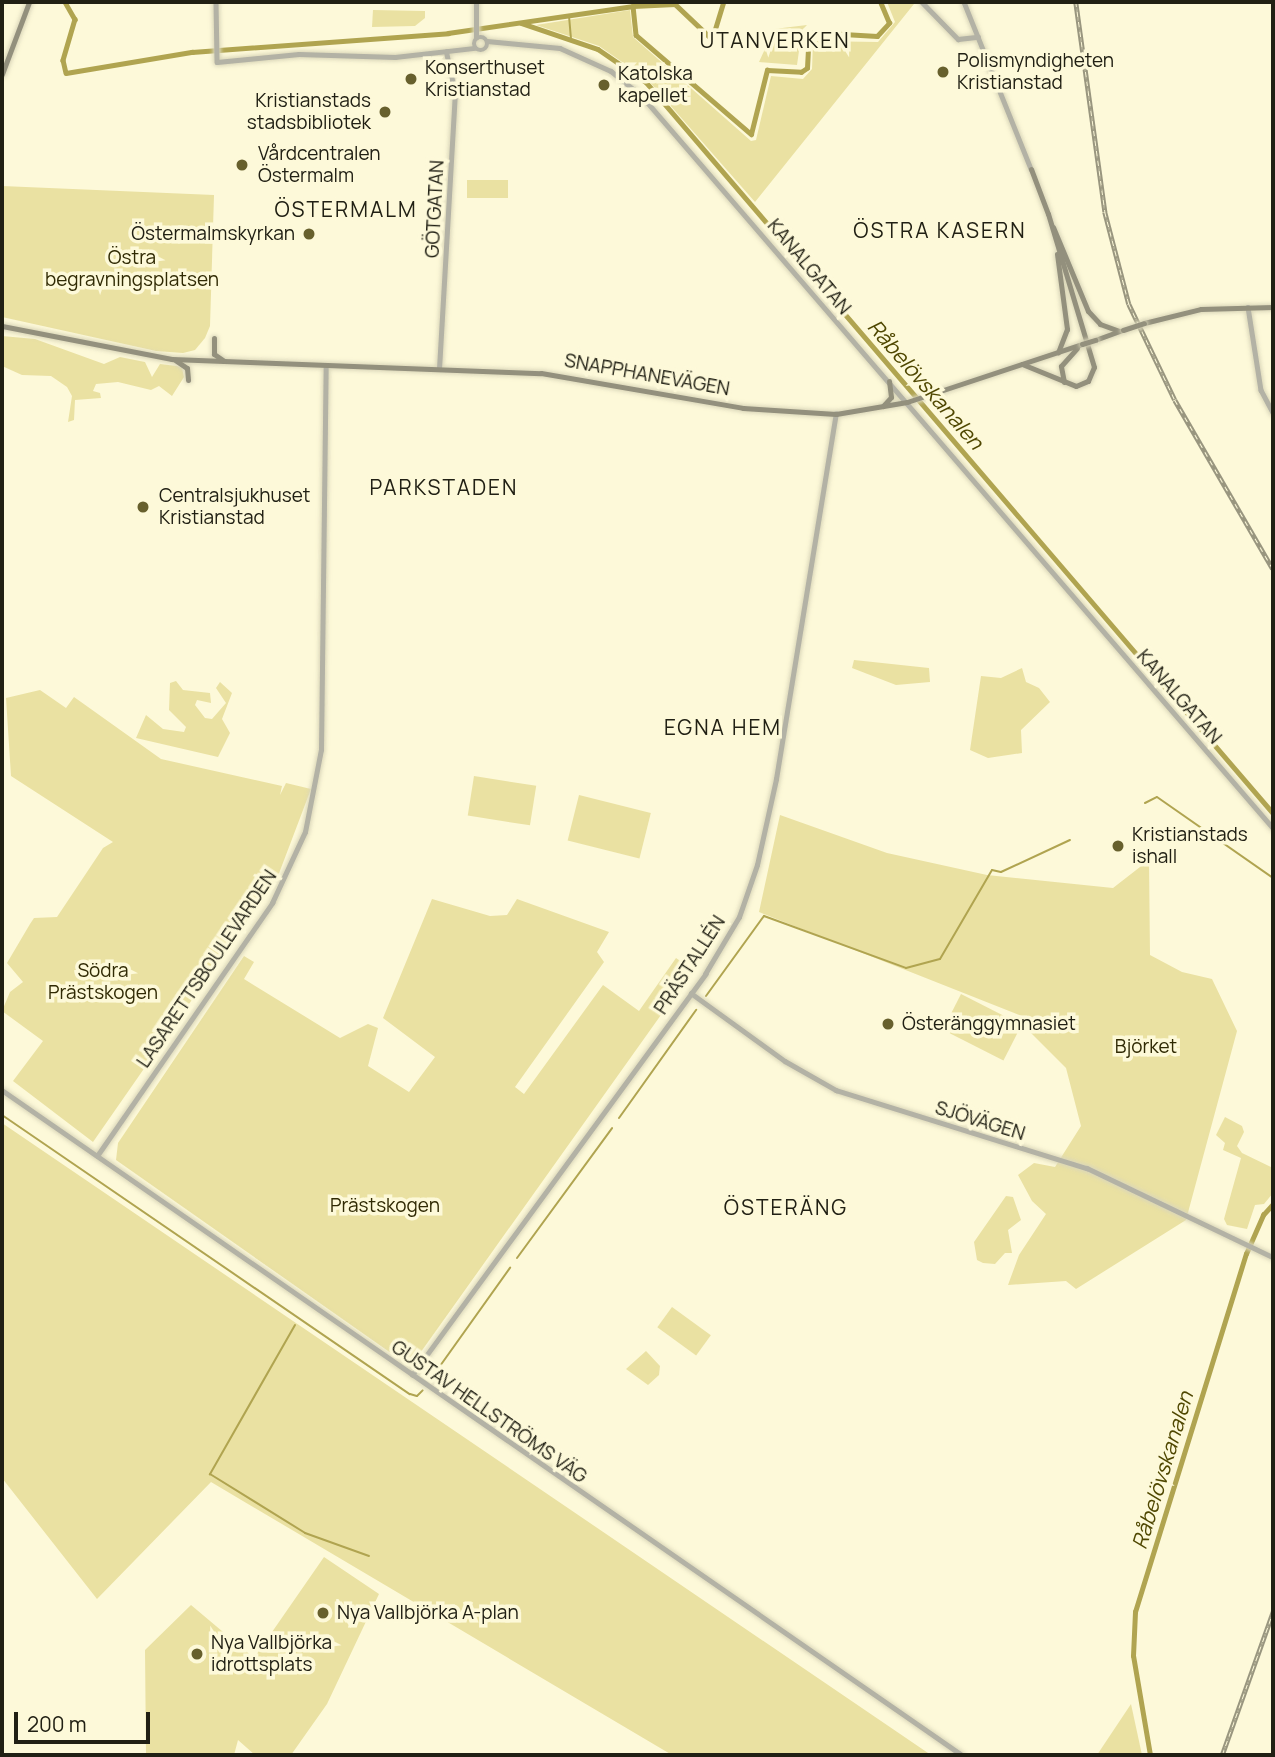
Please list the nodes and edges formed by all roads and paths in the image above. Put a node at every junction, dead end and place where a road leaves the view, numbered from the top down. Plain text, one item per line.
1 (29, 2) edge
2 (216, 2) edge
3 (476, 2) edge
4 (922, 2) edge
5 (964, 2) edge
6 (978, 37) junction
7 (480, 40) junction
8 (446, 52) junction
9 (2, 74) edge
10 (1031, 169) joint
11 (1048, 214) junction
12 (1064, 253) junction
13 (1057, 254) junction
14 (1065, 276) junction
15 (1248, 306) junction
16 (1273, 307) edge
17 (2, 326) edge
18 (1121, 331) junction
19 (214, 338) dead end
20 (1083, 344) junction
21 (1058, 352) junction
22 (172, 359) junction
23 (227, 363) junction
24 (1022, 364) junction
25 (327, 366) junction
26 (439, 369) junction
27 (188, 380) dead end
28 (889, 381) junction
29 (1064, 382) junction
30 (907, 402) junction
31 (880, 408) junction
32 (1273, 413) edge
33 (836, 414) junction
34 (1273, 828) edge
35 (691, 993) junction
36 (2, 1090) edge
37 (97, 1156) junction
38 (1273, 1257) edge
39 (412, 1375) junction
40 (962, 1755) edge

1 - 9 main road
2 - 8 street
3 - 7 street
4 - 6 street
5 - 6 street
6 - 10 street
7 - 8 street
7 - 28 street, KANALGATAN
8 - 26 street, GÖTGATAN
10 - 11 main road
11 - 12 main road
11 - 13 main road
12 - 14 main road
12 - 18 main road
13 - 14 main road
13 - 21 main road
14 - 29 main road
15 - 16 main road, SNAPPHANEVÄGEN
15 - 18 main road, SNAPPHANEVÄGEN, bridge
15 - 32 street
17 - 22 main road, SNAPPHANEVÄGEN
18 - 20 main road, SNAPPHANEVÄGEN, bridge
19 - 23 main road
20 - 21 main road, SNAPPHANEVÄGEN
20 - 29 main road
21 - 24 main road, SNAPPHANEVÄGEN
22 - 23 main road, SNAPPHANEVÄGEN
22 - 27 main road
23 - 25 main road, SNAPPHANEVÄGEN
24 - 29 main road
24 - 30 main road, SNAPPHANEVÄGEN
25 - 26 main road, SNAPPHANEVÄGEN
25 - 37 street, LASARETTSBOULEVARDEN
26 - 33 main road, SNAPPHANEVÄGEN
28 - 30 street, KANALGATAN
28 - 31 main road
30 - 31 main road, SNAPPHANEVÄGEN
30 - 34 street, KANALGATAN
31 - 33 main road, SNAPPHANEVÄGEN
33 - 35 street, PRÄSTALLÉN
35 - 38 street, SJÖVÄGEN
35 - 39 street, PRÄSTALLÉN
36 - 37 street, GUSTAV HELLSTRÖMS VÄG
37 - 39 street, GUSTAV HELLSTRÖMS VÄG
39 - 40 street, GUSTAV HELLSTRÖMS VÄG

